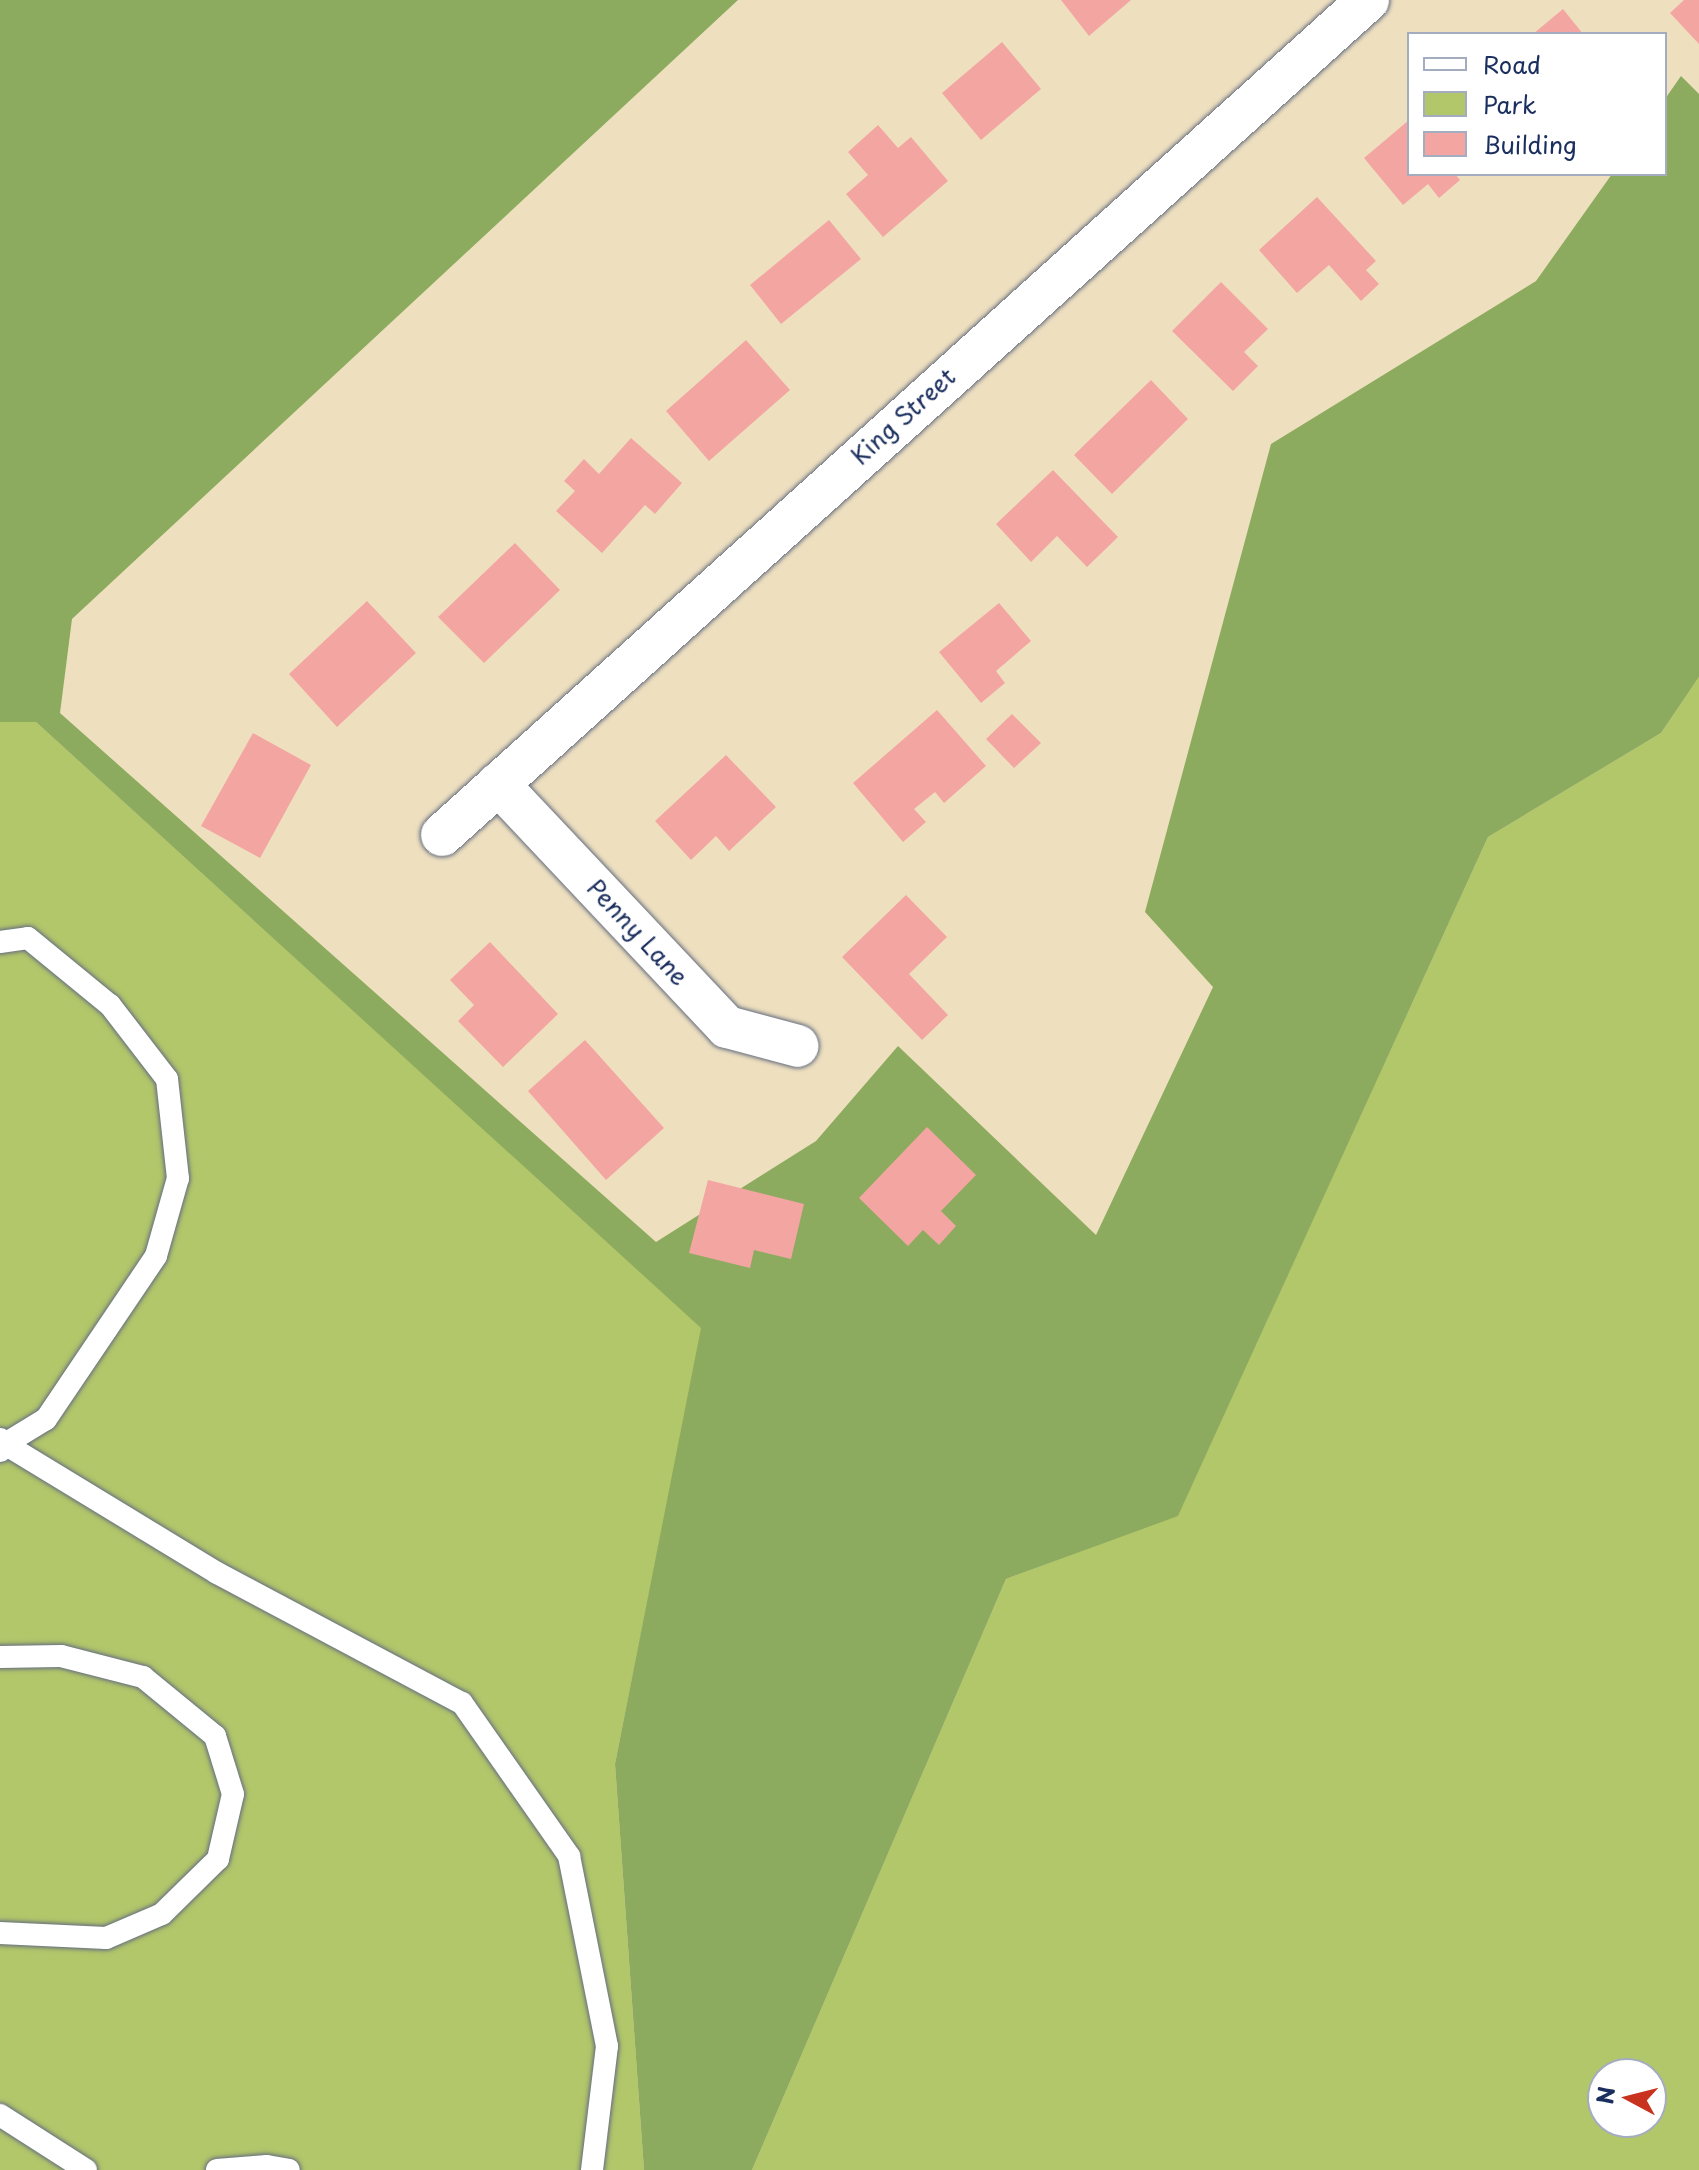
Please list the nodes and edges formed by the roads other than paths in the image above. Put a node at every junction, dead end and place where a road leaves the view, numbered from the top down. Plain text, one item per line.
1 (1368, 0) edge
2 (498, 784) junction
3 (442, 835) dead end
4 (0, 942) edge
5 (798, 1046) dead end
6 (2, 1445) edge
7 (0, 1657) edge
8 (0, 1933) edge
9 (0, 2115) edge
10 (86, 2170) edge
11 (217, 2170) edge
12 (289, 2170) edge
13 (592, 2170) edge

1 - 2 street, King Street
2 - 3 street, King Street
2 - 5 street, Penny Lane
4 - 6 lane
6 - 13 lane
7 - 8 lane
9 - 10 lane
11 - 12 lane

